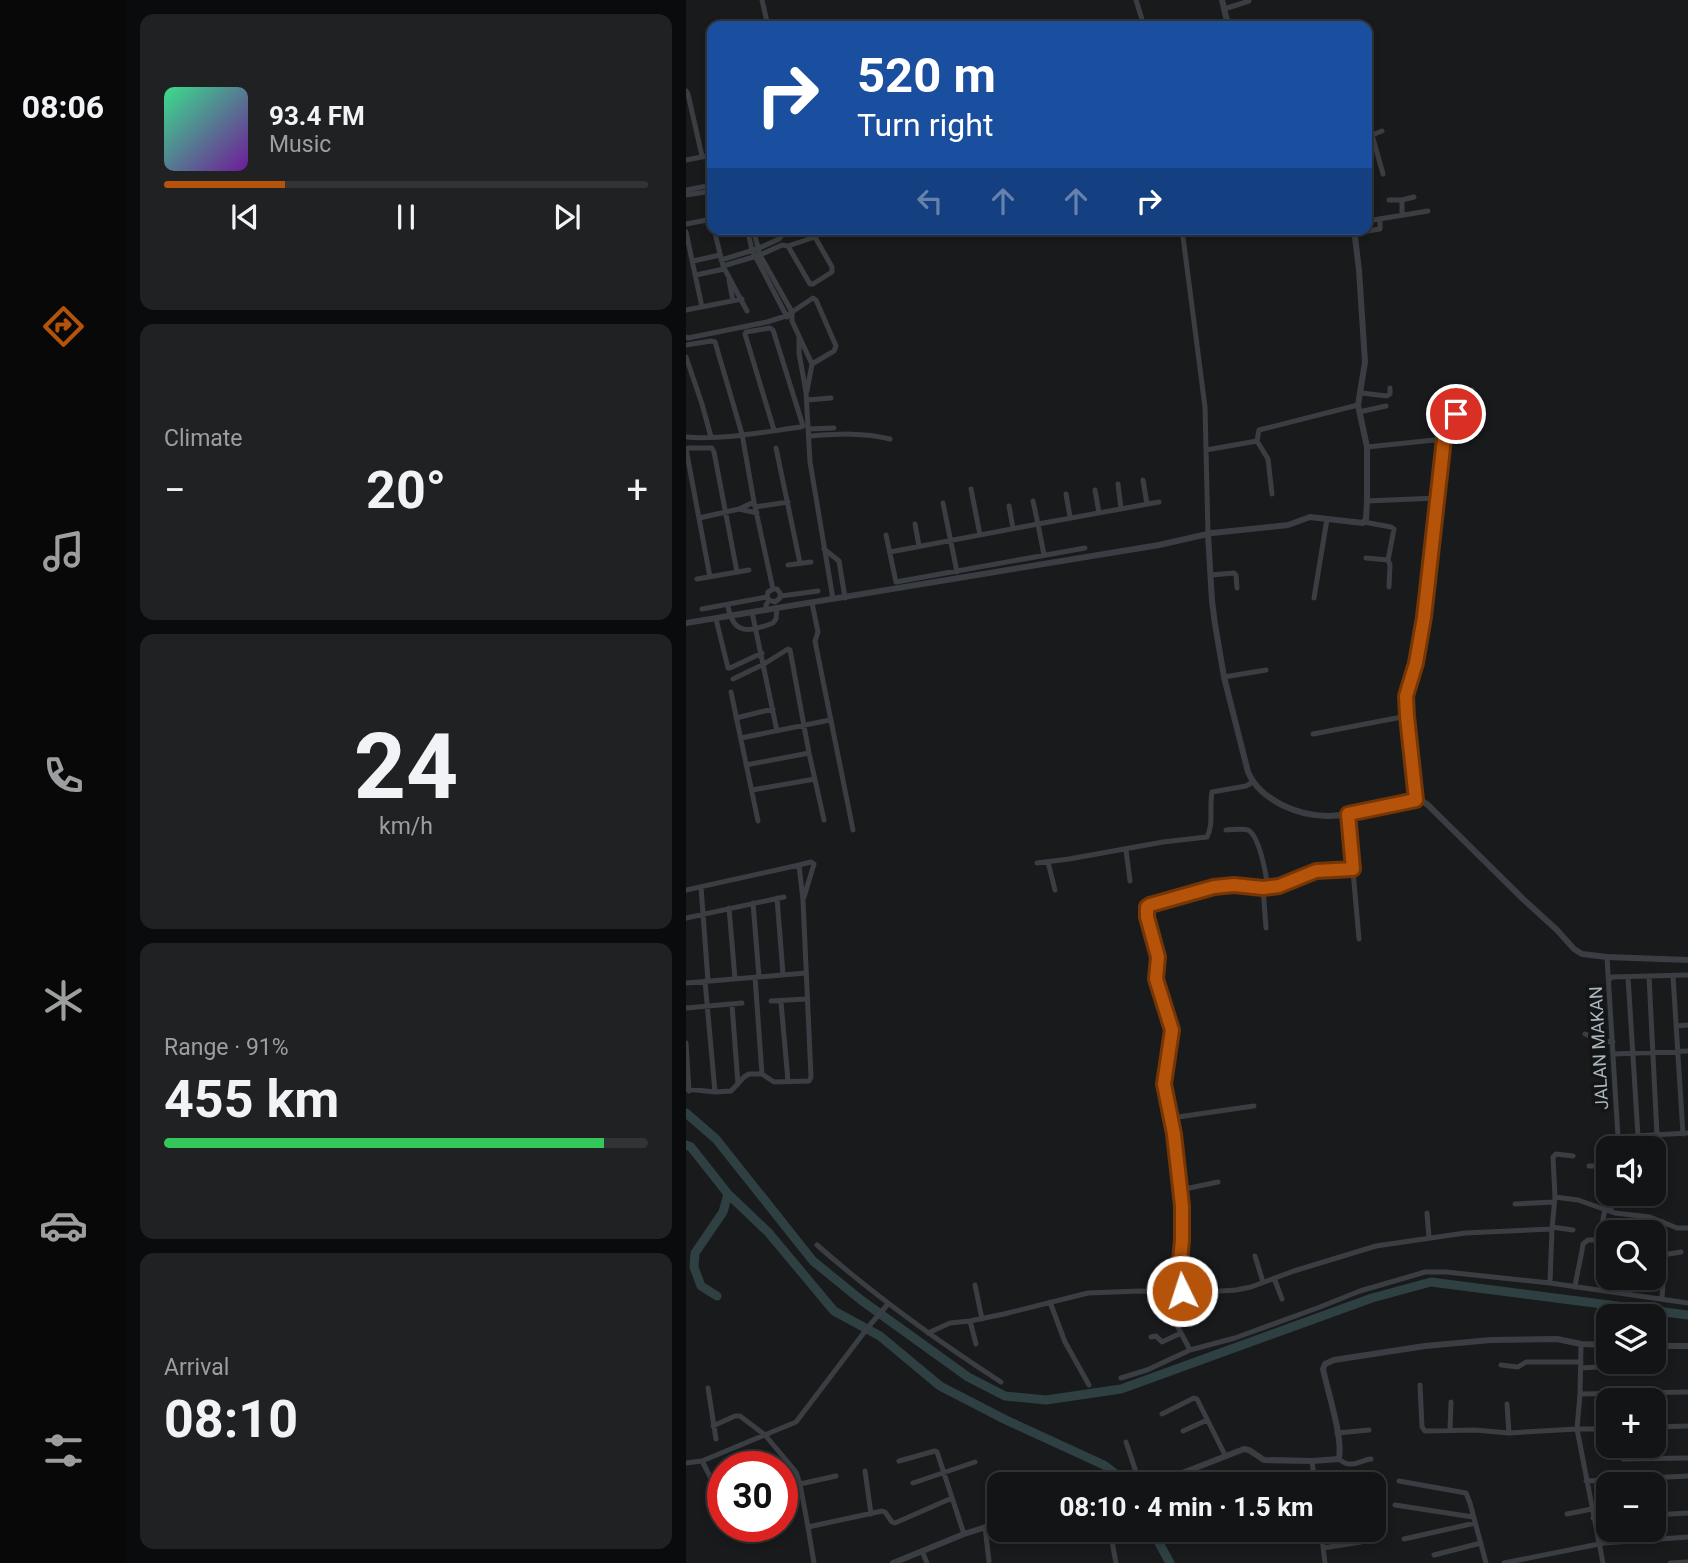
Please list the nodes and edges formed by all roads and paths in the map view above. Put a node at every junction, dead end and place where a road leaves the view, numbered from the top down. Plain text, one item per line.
1 (762, 0) edge
2 (1136, 0) edge
3 (1222, 0) edge
4 (1250, 1) edge
5 (1224, 9) junction
6 (767, 21) edge
7 (1142, 21) edge
8 (1228, 21) edge
9 (686, 91) edge
10 (1382, 131) dead end
11 (1372, 135) edge
12 (1372, 142) edge
13 (702, 156) junction
14 (707, 156) edge
15 (686, 160) edge
16 (1382, 174) dead end
17 (707, 186) edge
18 (686, 190) edge
19 (707, 192) edge
20 (686, 195) edge
21 (1414, 197) dead end
22 (1389, 200) dead end
23 (1402, 200) junction
24 (1427, 211) dead end
25 (1402, 215) junction
26 (1380, 219) junction
27 (707, 220) edge
28 (1372, 220) edge
29 (686, 224) edge
30 (1372, 230) edge
31 (686, 232) edge
32 (715, 235) edge
33 (749, 235) edge
34 (754, 235) edge
35 (783, 235) edge
36 (1183, 235) edge
37 (1355, 235) edge
38 (815, 237) joint
39 (783, 243) junction
40 (756, 253) junction
41 (693, 261) junction
42 (722, 262) junction
43 (696, 275) junction
44 (730, 277) junction
45 (742, 299) junction
46 (733, 301) junction
47 (702, 307) junction
48 (686, 310) edge
49 (747, 311) dead end
50 (789, 314) junction
51 (799, 336) junction
52 (686, 337) edge
53 (686, 345) edge
54 (686, 356) edge
55 (812, 364) junction
56 (1391, 388) dead end
57 (1472, 390) dead end
58 (806, 392) junction
59 (1361, 393) junction
60 (831, 398) dead end
61 (807, 400) junction
62 (1386, 406) dead end
63 (1359, 409) junction
64 (834, 428) dead end
65 (808, 429) junction
66 (774, 430) junction
67 (809, 436) junction
68 (686, 437) edge
69 (711, 437) junction
70 (743, 438) junction
71 (890, 439) dead end
72 (1444, 439) junction
73 (1257, 441) junction
74 (1367, 447) junction
75 (776, 448) dead end
76 (1206, 450) junction
77 (1143, 480) dead end
78 (1118, 484) dead end
79 (971, 489) dead end
80 (1095, 490) dead end
81 (1066, 494) dead end
82 (1272, 494) dead end
83 (1437, 498) junction
84 (1033, 501) dead end
85 (1367, 501) junction
86 (788, 502) junction
87 (1159, 502) dead end
88 (943, 503) dead end
89 (1147, 504) junction
90 (1009, 506) dead end
91 (755, 508) junction
92 (738, 509) junction
93 (1121, 509) junction
94 (726, 512) junction
95 (1099, 513) junction
96 (1070, 517) junction
97 (699, 518) junction
98 (1327, 519) junction
99 (1364, 522) junction
100 (915, 524) dead end
101 (1038, 524) junction
102 (1013, 528) junction
103 (1208, 534) junction
104 (980, 535) junction
105 (886, 536) dead end
106 (950, 540) junction
107 (919, 546) junction
108 (1085, 548) dead end
109 (824, 549) junction
110 (890, 552) junction
111 (1044, 555) junction
112 (1366, 558) dead end
113 (1388, 560) junction
114 (811, 562) dead end
115 (800, 563) junction
116 (788, 565) dead end
117 (749, 570) dead end
118 (737, 572) junction
119 (958, 575) junction
120 (1211, 575) junction
121 (710, 577) junction
122 (697, 579) dead end
123 (897, 585) junction
124 (1389, 587) dead end
125 (1237, 588) dead end
126 (772, 589) junction
127 (818, 591) dead end
128 (780, 597) junction
129 (845, 598) junction
130 (1314, 598) dead end
131 (768, 599) junction
132 (833, 599) junction
133 (812, 603) junction
134 (728, 606) junction
135 (781, 608) junction
136 (702, 609) dead end
137 (766, 610) junction
138 (752, 612) junction
139 (730, 616) junction
140 (716, 619) junction
141 (686, 623) edge
142 (756, 629) junction
143 (763, 658) junction
144 (1266, 670) dead end
145 (1224, 677) junction
146 (733, 680) dead end
147 (731, 692) dead end
148 (773, 709) junction
149 (1407, 716) junction
150 (736, 718) junction
151 (830, 720) junction
152 (804, 726) junction
153 (777, 731) junction
154 (1313, 734) dead end
155 (741, 738) junction
156 (809, 753) junction
157 (747, 765) junction
158 (815, 779) junction
159 (1250, 784) junction
160 (752, 790) junction
161 (1416, 800) junction
162 (1348, 817) junction
163 (824, 820) dead end
164 (758, 821) dead end
165 (853, 830) dead end
166 (1226, 830) dead end
167 (1126, 850) junction
168 (1048, 862) junction
169 (1037, 863) dead end
170 (799, 865) junction
171 (1353, 869) junction
172 (1130, 881) dead end
173 (701, 887) junction
174 (1266, 888) junction
175 (686, 890) edge
176 (1055, 890) dead end
177 (803, 900) junction
178 (753, 903) junction
179 (729, 908) junction
180 (704, 914) junction
181 (686, 918) edge
182 (1266, 928) dead end
183 (1359, 939) dead end
184 (1688, 960) edge
185 (1608, 962) junction
186 (806, 973) junction
187 (783, 974) junction
188 (1688, 975) edge
189 (1649, 976) junction
190 (1673, 976) junction
191 (757, 977) junction
192 (1628, 977) junction
193 (735, 979) junction
194 (1609, 979) junction
195 (707, 981) junction
196 (686, 983) edge
197 (807, 999) junction
198 (771, 1001) dead end
199 (781, 1002) junction
200 (741, 1003) dead end
201 (732, 1005) junction
202 (707, 1006) junction
203 (686, 1008) edge
204 (1688, 1025) edge
205 (1676, 1026) junction
206 (1585, 1034) dead end
207 (1613, 1042) junction
208 (686, 1043) edge
209 (1688, 1051) edge
210 (1678, 1052) junction
211 (1633, 1053) junction
212 (1653, 1053) junction
213 (1614, 1054) junction
214 (762, 1074) junction
215 (788, 1081) junction
216 (738, 1084) junction
217 (687, 1090) edge
218 (715, 1092) junction
219 (1254, 1106) dead end
220 (1685, 1113) edge
221 (1171, 1118) junction
222 (1685, 1134) edge
223 (1657, 1135) junction
224 (1618, 1136) edge
225 (1638, 1136) joint
226 (1573, 1156) dead end
227 (1589, 1166) dead end
228 (1596, 1166) edge
229 (1217, 1182) dead end
230 (1180, 1190) junction
231 (1555, 1200) junction
232 (1515, 1204) dead end
233 (1609, 1206) edge
234 (1608, 1210) junction
235 (1427, 1213) dead end
236 (1658, 1220) edge
237 (1666, 1223) edge
238 (1552, 1228) junction
239 (1688, 1228) edge
240 (1573, 1230) dead end
241 (1429, 1237) junction
242 (817, 1245) dead end
243 (1681, 1252) dead end
244 (1666, 1254) edge
245 (1255, 1256) dead end
246 (1274, 1278) junction
247 (1263, 1282) junction
248 (1550, 1283) junction
249 (975, 1285) dead end
250 (1575, 1287) junction
251 (1663, 1290) edge
252 (1169, 1291) junction
253 (1182, 1291) junction
254 (1662, 1298) junction
255 (1282, 1299) dead end
256 (1050, 1302) junction
257 (1688, 1303) edge
258 (887, 1306) junction
259 (982, 1319) junction
260 (970, 1321) junction
261 (928, 1333) junction
262 (1181, 1333) junction
263 (1151, 1337) dead end
264 (976, 1343) dead end
265 (1581, 1344) junction
266 (1596, 1345) edge
267 (1666, 1346) edge
268 (1688, 1346) edge
269 (1190, 1350) junction
270 (1501, 1365) dead end
271 (1581, 1365) junction
272 (1596, 1365) edge
273 (1121, 1378) dead end
274 (1000, 1382) dead end
275 (1089, 1385) dead end
276 (1420, 1385) dead end
277 (708, 1388) dead end
278 (1688, 1392) edge
279 (1580, 1394) junction
280 (1451, 1402) dead end
281 (1507, 1404) dead end
282 (1162, 1414) dead end
283 (1207, 1420) junction
284 (713, 1426) junction
285 (1688, 1426) edge
286 (1666, 1427) edge
287 (1577, 1429) junction
288 (1596, 1429) edge
289 (1369, 1430) dead end
290 (1450, 1430) junction
291 (1183, 1431) dead end
292 (1337, 1433) junction
293 (1509, 1433) junction
294 (765, 1435) junction
295 (716, 1440) dead end
296 (1126, 1442) dead end
297 (1225, 1455) junction
298 (1688, 1458) edge
299 (1339, 1459) junction
300 (1371, 1459) dead end
301 (1623, 1459) dead end
302 (702, 1461) junction
303 (899, 1461) dead end
304 (1312, 1461) junction
305 (975, 1462) dead end
306 (686, 1463) edge
307 (707, 1471) edge
308 (865, 1471) dead end
309 (944, 1472) junction
310 (1136, 1472) edge
311 (1183, 1472) edge
312 (1313, 1472) edge
313 (836, 1476) dead end
314 (1688, 1476) edge
315 (1399, 1481) dead end
316 (1586, 1481) junction
317 (913, 1483) dead end
318 (800, 1484) junction
319 (952, 1498) junction
320 (1395, 1505) dead end
321 (1592, 1508) junction
322 (1688, 1513) edge
323 (871, 1514) junction
324 (1567, 1514) dead end
325 (1666, 1514) edge
326 (1593, 1518) junction
327 (1596, 1518) edge
328 (1474, 1520) junction
329 (808, 1527) junction
330 (985, 1527) joint
331 (964, 1534) junction
332 (1688, 1537) edge
333 (1404, 1539) dead end
334 (1112, 1542) edge
335 (1322, 1542) edge
336 (1361, 1542) dead end
337 (1481, 1543) junction
338 (1598, 1544) junction
339 (1323, 1548) junction
340 (922, 1551) junction
341 (1434, 1555) dead end
342 (1325, 1559) edge
343 (989, 1562) edge
344 (1116, 1562) edge
345 (1688, 1562) edge
346 (814, 1563) edge
347 (893, 1563) edge
348 (927, 1563) edge
349 (1106, 1563) edge
350 (1486, 1563) edge
351 (1504, 1563) edge
352 (1603, 1563) edge
353 (1670, 1563) edge

1 - 6 street
2 - 7 street
3 - 5 street
4 - 5 street
5 - 8 street
9 - 13 street
10 - 11 street
12 - 16 street
13 - 14 street
13 - 15 street
17 - 18 street
19 - 20 street
21 - 23 street
22 - 23 street
23 - 25 street
24 - 25 street
25 - 26 street
26 - 28 street
26 - 30 street
27 - 29 street
31 - 41 street
32 - 42 street
33 - 40 street
34 - 40 street
35 - 39 street
36 - 76 street
37 - 59 street
38 - 39 street
38 - 39 street
39 - 40 street
40 - 42 street
40 - 50 street
41 - 42 street
41 - 43 street
42 - 43 street
42 - 44 street
43 - 47 street
44 - 45 street
44 - 46 street
45 - 46 street
45 - 49 street
46 - 47 street
47 - 48 street
50 - 51 street
50 - 52 street
50 - 55 street
51 - 55 street
51 - 58 street
53 - 70 street
54 - 69 street
55 - 58 street
56 - 59 street
57 - 72 street
58 - 61 street
59 - 63 street
60 - 61 street
61 - 65 street
62 - 63 street
63 - 73 street
63 - 74 street
64 - 65 street
65 - 67 street
66 - 66 street
66 - 70 street
67 - 71 street
67 - 109 street
68 - 69 street
69 - 70 street
70 - 91 street
72 - 74 street
72 - 83 street
73 - 76 street
73 - 82 street
74 - 85 street
75 - 86 street
76 - 103 street
77 - 89 street
78 - 93 street
79 - 104 street
80 - 95 street
81 - 96 street
83 - 85 street
83 - 149 street
84 - 101 street
85 - 99 street
86 - 91 street
86 - 115 street
87 - 89 street
88 - 106 street
89 - 93 street
90 - 102 street
91 - 92 street
91 - 92 street
91 - 126 street
92 - 94 street
93 - 95 street
94 - 97 street
94 - 97 street
94 - 118 street
95 - 96 street
96 - 101 street
97 - 121 street
98 - 99 street
98 - 103 street
98 - 130 street
99 - 113 street
100 - 107 street
101 - 102 street
101 - 111 street
102 - 104 street
103 - 119 street
103 - 120 street
104 - 106 street
105 - 110 street
106 - 107 street
106 - 119 street
107 - 110 street
108 - 111 street
109 - 129 street
109 - 132 street
110 - 123 street
111 - 119 street
112 - 113 street
113 - 124 street
114 - 115 street
115 - 116 street
117 - 118 street
118 - 121 street
119 - 123 street
120 - 125 street
120 - 145 street
121 - 122 street
123 - 129 street
126 - 128 street
126 - 131 street
127 - 128 street
128 - 131 street
128 - 135 street
129 - 132 street
131 - 134 street
131 - 137 street
132 - 133 street
133 - 135 street
133 - 151 street
134 - 136 street
134 - 139 street
135 - 137 street
135 - 142 street
137 - 138 street
138 - 139 street
138 - 142 street
139 - 140 street
139 - 142 street
140 - 141 street
140 - 143 street
142 - 143 street
143 - 146 street
143 - 148 street
143 - 152 street
144 - 145 street
145 - 159 street
147 - 150 street
148 - 150 street
148 - 153 street
149 - 154 street
149 - 161 street
150 - 155 street
151 - 152 street
151 - 165 street
152 - 153 street
152 - 156 street
153 - 155 street
155 - 157 street
156 - 157 street
156 - 158 street
157 - 160 street
158 - 160 street
158 - 163 street
159 - 162 street
159 - 167 street
160 - 164 street
161 - 162 street
161 - 185 street
162 - 171 street
166 - 174 street
167 - 168 street
167 - 172 street
168 - 169 street
168 - 176 street
170 - 173 street
170 - 177 street
170 - 177 street
171 - 174 street
171 - 183 street
173 - 175 street
173 - 180 street
174 - 182 street
174 - 221 street
177 - 186 street
178 - 179 street
178 - 187 street
178 - 191 street
179 - 180 street
179 - 193 street
180 - 181 street
180 - 195 street
184 - 185 street
185 - 194 street, JALAN MAKAN
186 - 187 street
186 - 197 street
187 - 191 street
188 - 190 street
189 - 190 street
189 - 192 street
189 - 212 street
190 - 205 street
191 - 193 street
191 - 214 street
192 - 194 street
192 - 211 street
193 - 195 street
194 - 207 street, JALAN MAKAN
195 - 196 street
195 - 202 street
197 - 199 street
197 - 215 street
198 - 199 street
199 - 215 street
200 - 201 street
201 - 202 street
201 - 216 street
202 - 203 street
202 - 218 street
204 - 205 street
205 - 210 street
206 - 207 street
207 - 213 street, JALAN MAKAN
208 - 217 street
209 - 210 street
210 - 212 street
210 - 220 street
211 - 212 street
211 - 213 street
211 - 225 street
212 - 223 street
213 - 224 street, JALAN MAKAN
214 - 215 street
214 - 216 street
216 - 218 street
217 - 218 street
219 - 221 street
220 - 222 street
221 - 230 street
222 - 223 street
223 - 225 street
226 - 231 street
227 - 228 street
229 - 230 street
230 - 253 street
231 - 232 street
231 - 234 street
231 - 238 street
233 - 234 street
234 - 236 street
234 - 250 street
235 - 241 street
237 - 239 street
238 - 240 street
238 - 241 street
238 - 248 street
241 - 246 street
242 - 258 street
243 - 244 street
245 - 247 street
246 - 247 street
246 - 255 street
247 - 253 street
248 - 250 street
248 - 269 street
249 - 259 street
250 - 254 street
251 - 254 street
252 - 253 street
252 - 256 street
252 - 262 street
254 - 257 street
256 - 259 street
256 - 275 street
258 - 261 street
258 - 294 street
259 - 260 street
260 - 261 street
260 - 264 street
261 - 274 street
262 - 263 street
262 - 269 street
265 - 266 street
265 - 271 street
265 - 292 street
267 - 268 street
269 - 273 street
270 - 271 street
271 - 272 street
271 - 279 street
276 - 290 street
277 - 284 street
278 - 279 street
279 - 287 street
280 - 290 street
281 - 293 street
282 - 283 street
283 - 291 street
283 - 297 street
284 - 294 street
284 - 295 street
285 - 286 street
287 - 288 street
287 - 293 street
287 - 316 street
289 - 292 street
290 - 293 street
292 - 299 street
294 - 302 street
294 - 318 street
296 - 310 street
297 - 304 street
297 - 311 street
298 - 301 street
299 - 300 street
299 - 304 street
302 - 306 street
302 - 307 street
303 - 309 street
304 - 312 street
305 - 309 street
308 - 323 street
309 - 317 street
309 - 319 street
313 - 318 street
314 - 316 street
315 - 328 street
316 - 321 street
318 - 329 street
319 - 323 street
319 - 331 street
320 - 328 street
321 - 324 street
321 - 326 street
322 - 325 street
323 - 329 street
326 - 327 street
326 - 338 street
328 - 333 street
328 - 337 street
329 - 346 street
330 - 331 street
330 - 343 street
331 - 340 street
332 - 338 street
334 - 344 street
335 - 339 street
336 - 339 street
337 - 341 street
337 - 350 street
338 - 351 street
338 - 352 street
339 - 342 street
340 - 347 street
340 - 348 street
344 - 349 street
345 - 353 street

